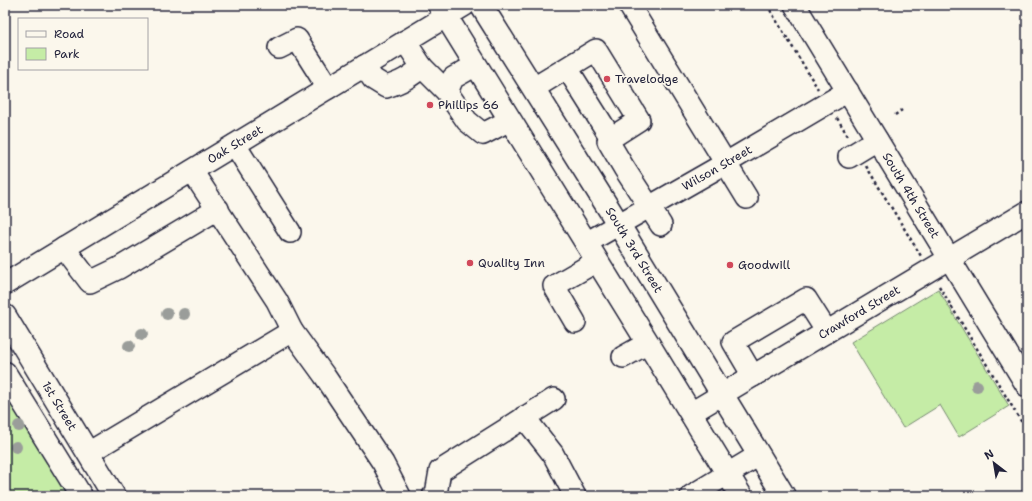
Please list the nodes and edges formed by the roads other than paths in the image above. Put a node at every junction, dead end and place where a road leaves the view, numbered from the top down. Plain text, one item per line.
1 (465, 5) edge
2 (481, 5) edge
3 (629, 5) edge
4 (795, 5) edge
5 (443, 11) edge
6 (405, 41) junction
7 (279, 48) dead end
8 (476, 65) junction
9 (364, 66) junction
10 (422, 67) junction
11 (567, 68) junction
12 (328, 88) junction
13 (534, 88) junction
14 (848, 91) junction
15 (447, 92) junction
16 (510, 120) junction
17 (611, 138) junction
18 (877, 140) junction
19 (234, 145) junction
20 (853, 154) road end
21 (726, 163) junction
22 (192, 171) junction
23 (747, 198) dead end
24 (650, 207) junction
25 (218, 209) junction
26 (1027, 212) edge
27 (620, 225) junction
28 (661, 225) dead end
29 (290, 232) dead end
30 (64, 248) junction
31 (592, 252) junction
32 (949, 259) junction
33 (5, 284) edge
34 (5, 316) edge
35 (575, 322) dead end
36 (292, 331) junction
37 (827, 332) junction
38 (648, 343) junction
39 (624, 357) dead end
40 (5, 373) edge
41 (753, 376) junction
42 (1027, 386) edge
43 (723, 394) junction
44 (554, 399) dead end
45 (691, 413) junction
46 (524, 417) junction
47 (88, 453) junction
48 (759, 455) junction
49 (727, 474) junction
50 (81, 496) edge
51 (114, 496) edge
52 (400, 496) edge
53 (433, 496) edge
54 (575, 496) edge
55 (691, 496) edge
56 (741, 496) edge
57 (784, 496) edge

1 - 5 street, Oak Street
2 - 13 main road, South 3rd Street
3 - 21 street
4 - 14 street, South 4th Street
5 - 6 street, Oak Street
5 - 8 main road
6 - 9 street, Oak Street
6 - 10 street
7 - 12 street
8 - 15 street
8 - 16 main road
9 - 10 street
9 - 12 street, Oak Street
10 - 15 street
11 - 13 street
11 - 17 street
11 - 17 street
12 - 19 street, Oak Street
13 - 27 main road, South 3rd Street
14 - 18 street, South 4th Street
14 - 21 street, Wilson Street
15 - 16 street
16 - 31 main road
17 - 24 street
18 - 20 street
18 - 32 street, South 4th Street
19 - 22 street, Oak Street
19 - 29 street
21 - 23 street
21 - 24 street, Wilson Street
22 - 25 street
22 - 30 street, Oak Street
24 - 27 street, Wilson Street
24 - 28 street
25 - 30 street
25 - 36 street
26 - 32 street, Crawford Street
27 - 31 street, Wilson Street
27 - 43 main road, South 3rd Street
30 - 33 street, Oak Street
31 - 35 street, Wilson Street
31 - 38 main road
32 - 37 street, Crawford Street
32 - 42 street, South 4th Street
34 - 47 main road, 1st Street
36 - 47 street
36 - 52 street
37 - 41 street, Crawford Street
37 - 41 street
38 - 39 street
38 - 45 main road
40 - 50 main road
41 - 43 street, Crawford Street
43 - 45 street, Crawford Street
43 - 48 main road, South 3rd Street
44 - 46 street
45 - 49 main road
46 - 53 street
46 - 54 street
47 - 51 main road, 1st Street
48 - 49 street
48 - 57 main road, South 3rd Street
49 - 55 street
49 - 56 main road

